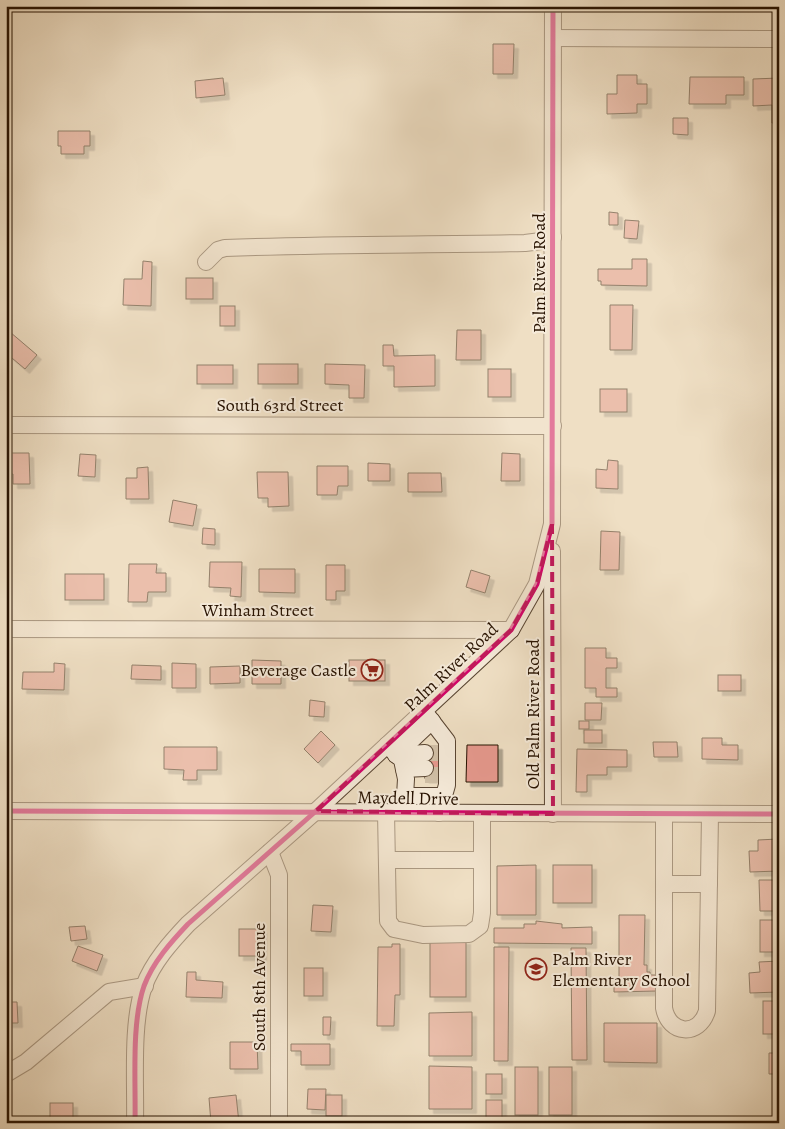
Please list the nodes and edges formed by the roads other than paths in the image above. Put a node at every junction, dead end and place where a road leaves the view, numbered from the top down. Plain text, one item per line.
1 (553, 6) edge
2 (553, 38) junction
3 (779, 39) edge
4 (553, 237) junction
5 (206, 262) dead end
6 (6, 424) edge
7 (553, 426) junction
8 (552, 524) junction
9 (6, 629) edge
10 (510, 630) junction
11 (428, 716) junction
12 (399, 761) junction
13 (438, 764) junction
14 (405, 796) junction
15 (444, 796) junction
16 (6, 811) edge
17 (316, 811) junction
18 (386, 812) junction
19 (404, 812) junction
20 (439, 813) junction
21 (482, 813) junction
22 (553, 814) junction
23 (664, 814) junction
24 (710, 814) junction
25 (779, 814) edge
26 (270, 852) junction
27 (387, 860) junction
28 (482, 860) junction
29 (664, 884) junction
30 (709, 884) junction
31 (145, 986) junction
32 (6, 1074) edge
33 (135, 1123) edge
34 (279, 1123) edge

1 - 2 street, Palm River Road
2 - 3 street
2 - 4 street, Palm River Road
4 - 5 street
4 - 7 street, Palm River Road
6 - 7 street, South 63rd Street
7 - 8 street, Palm River Road
8 - 10 street, Palm River Road
8 - 22 street, Old Palm River Road
9 - 10 street, Winham Street
10 - 11 street, Palm River Road
11 - 12 street, Palm River Road
11 - 13 street
12 - 13 street
12 - 13 street
12 - 14 street
12 - 17 street, Palm River Road
13 - 15 street
14 - 15 street
14 - 19 street
15 - 20 street
16 - 17 street, Maydell Drive
17 - 18 street, Maydell Drive
17 - 26 street, Palm River Road
18 - 19 street, Maydell Drive
18 - 27 street
19 - 20 street, Maydell Drive
20 - 21 street, Maydell Drive
21 - 22 street, Maydell Drive
21 - 28 street
22 - 23 street, Maydell Drive
23 - 24 street, Maydell Drive
23 - 29 street
24 - 25 street, Maydell Drive
24 - 30 street
26 - 31 street, Palm River Road
26 - 34 street, South 8th Avenue
27 - 28 street
27 - 28 street
29 - 30 street
29 - 30 street
31 - 32 street
31 - 33 street, Palm River Road

